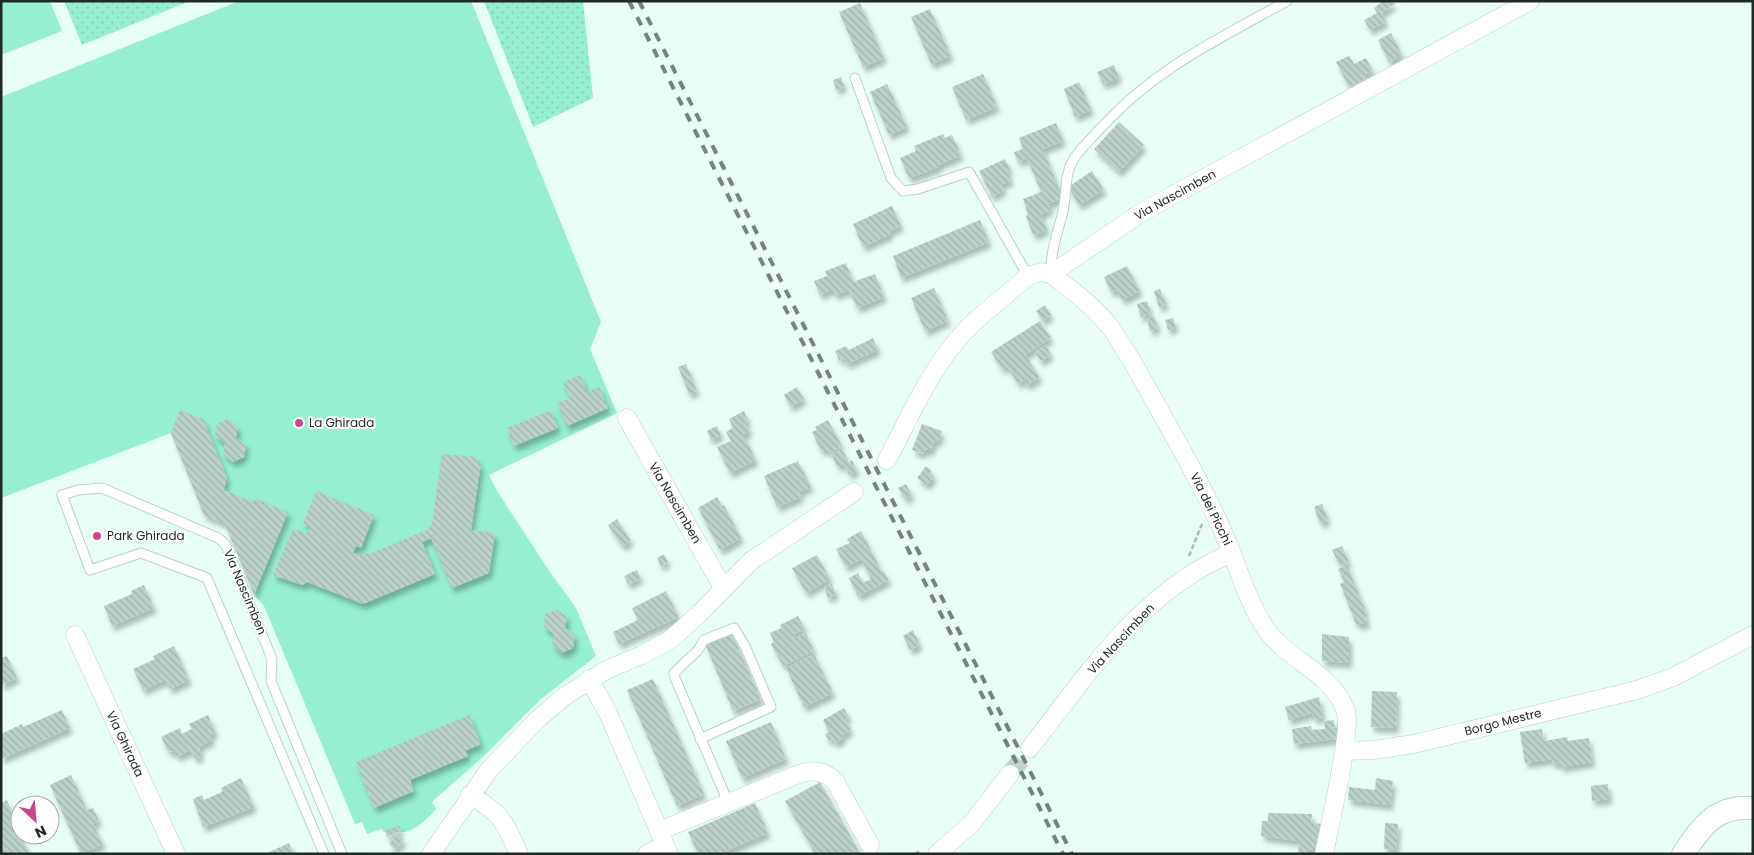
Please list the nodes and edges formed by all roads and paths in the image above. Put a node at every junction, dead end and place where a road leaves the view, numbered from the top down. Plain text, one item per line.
1 (1287, 1) edge
2 (1530, 1) edge
3 (855, 78) dead end
4 (1051, 274) junction
5 (1028, 276) junction
6 (627, 418) dead end
7 (887, 460) dead end
8 (854, 492) dead end
9 (1232, 553) junction
10 (723, 588) junction
11 (75, 635) dead end
12 (1753, 635) edge
13 (589, 680) junction
14 (700, 739) junction
15 (1030, 748) tunnel mouth
16 (1344, 752) junction
17 (1010, 774) tunnel mouth
18 (470, 795) junction
19 (728, 802) junction
20 (1753, 808) edge
21 (664, 844) edge
22 (870, 845) dead end
23 (176, 854) edge
24 (324, 854) edge
25 (342, 854) edge
26 (431, 854) edge
27 (519, 854) edge
28 (647, 854) edge
29 (937, 854) edge
30 (1324, 854) edge
31 (1683, 854) edge

1 - 4 lane
2 - 4 street, Via Nascimben
3 - 5 lane
4 - 5 street, Via Nascimben
4 - 9 street, Via dei Picchi
5 - 7 street
6 - 10 street, Via Nascimben
8 - 10 street
9 - 15 street, Via Nascimben
9 - 16 street, Via dei Picchi
10 - 13 street
11 - 23 street, Via Ghirada
12 - 16 street, Borgo Mestre
13 - 18 street
13 - 21 street
14 - 14 lane
14 - 19 lane
16 - 30 street
17 - 29 street
18 - 26 street
18 - 27 street
19 - 21 street
19 - 22 street
20 - 31 street
21 - 28 street
24 - 25 lane, Via Nascimben

